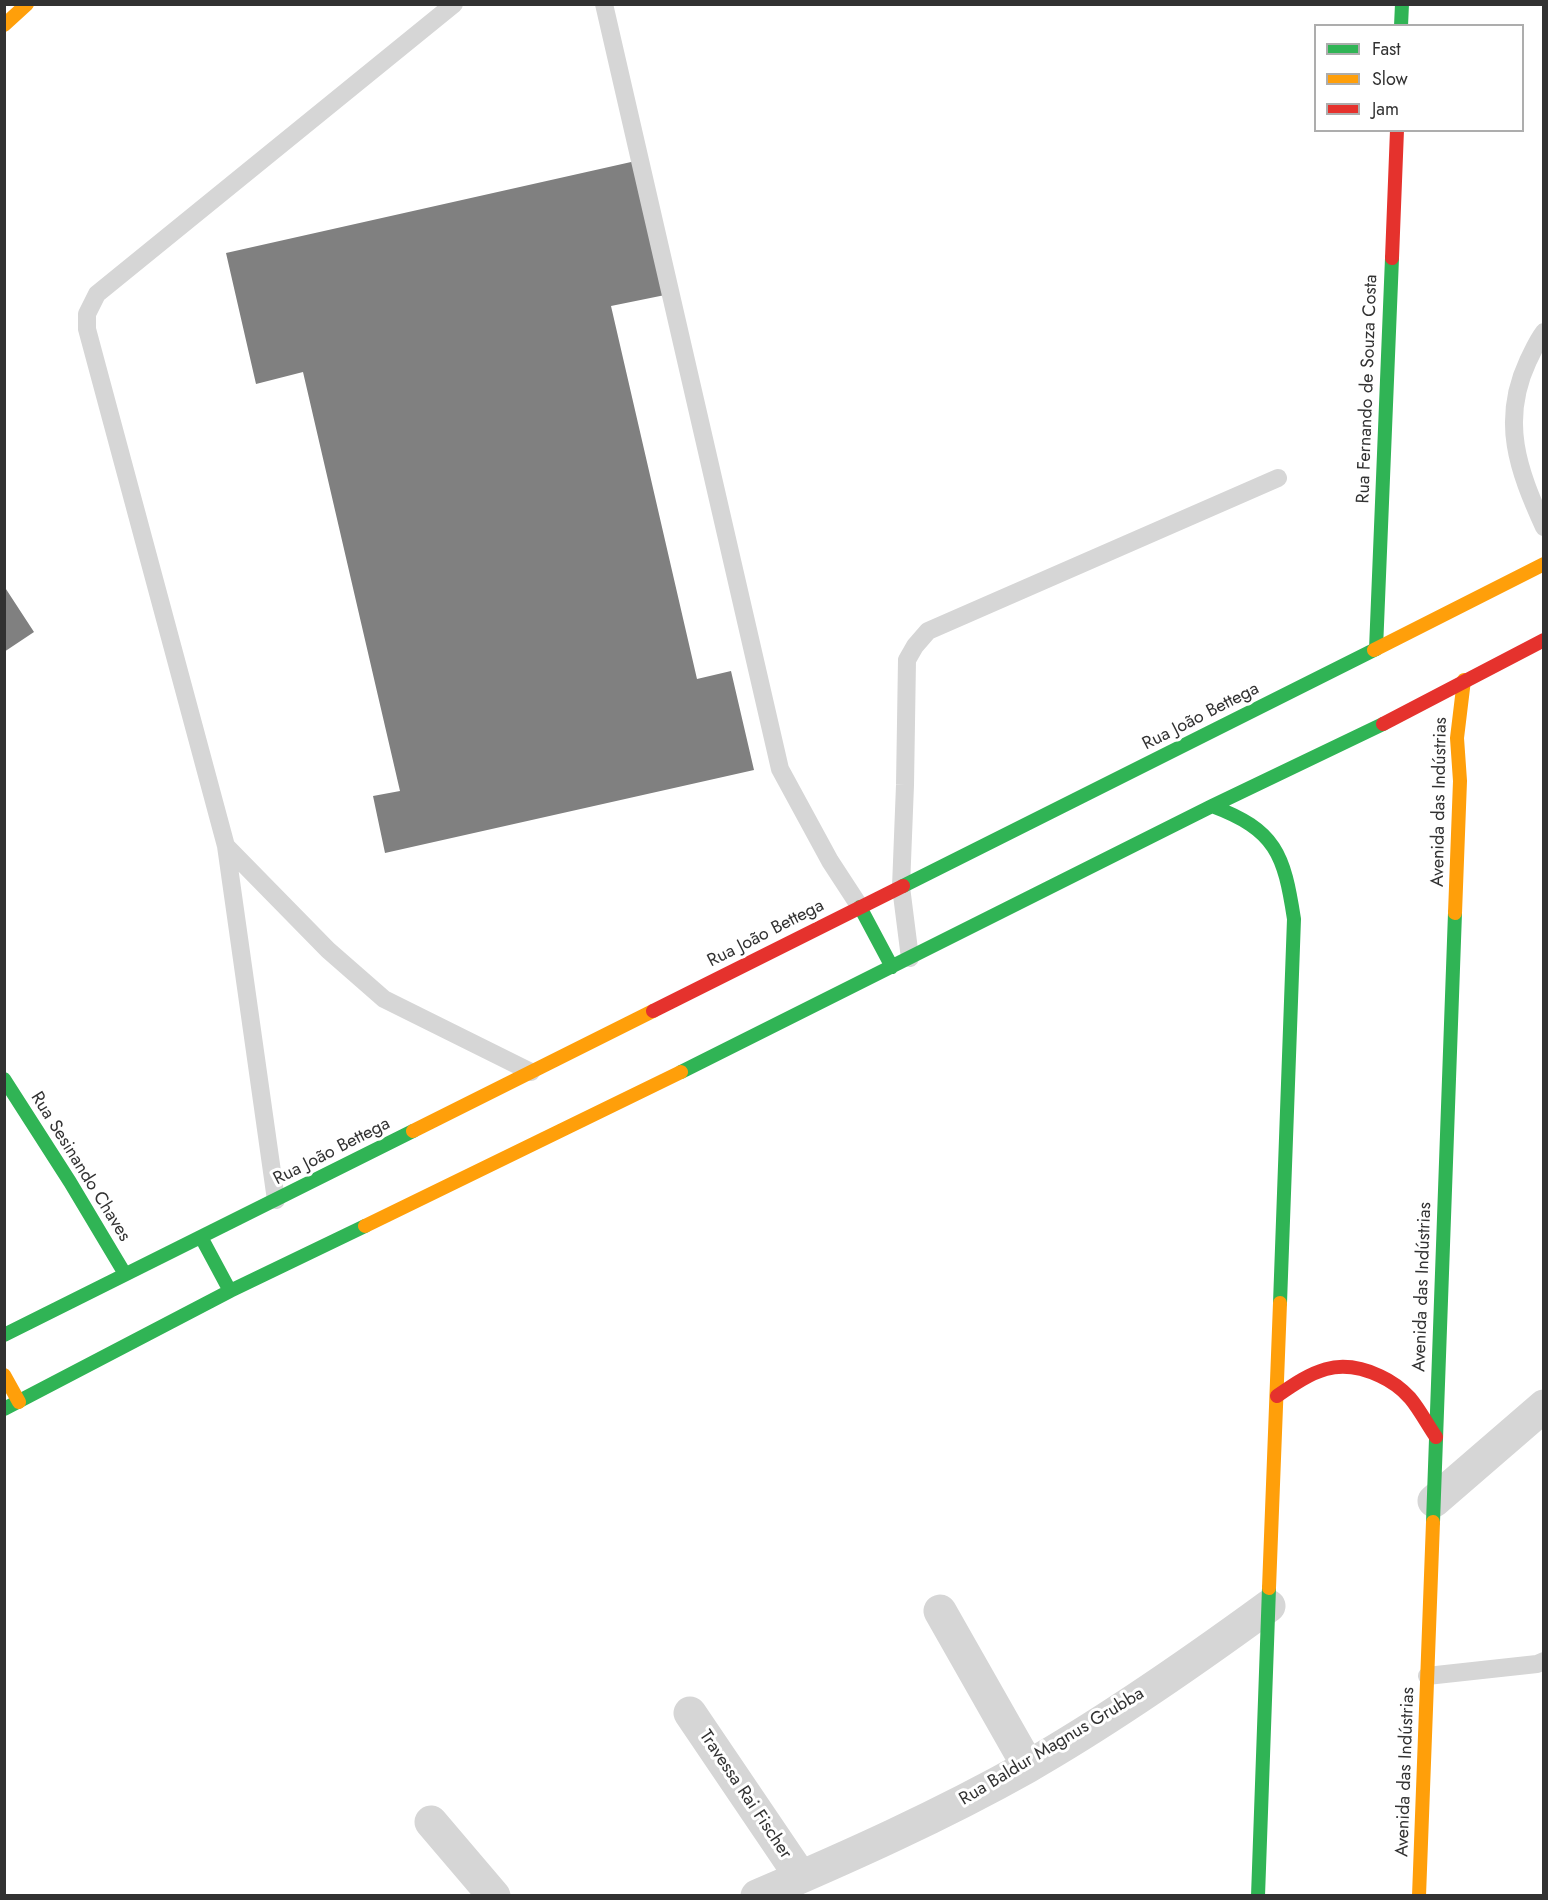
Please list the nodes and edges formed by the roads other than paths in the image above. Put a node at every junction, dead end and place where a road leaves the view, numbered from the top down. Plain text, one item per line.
1 (27, 4) edge
2 (454, 4) edge
3 (604, 4) edge
4 (1402, 4) edge
5 (1401, 24) edge
6 (4, 25) edge
7 (1397, 132) edge
8 (1544, 332) edge
9 (1278, 478) dead end
10 (1544, 527) edge
11 (1544, 564) edge
12 (1544, 640) edge
13 (1376, 649) junction
14 (1464, 680) junction
15 (1212, 806) junction
16 (226, 846) junction
17 (901, 886) junction
18 (860, 907) junction
19 (910, 958) junction
20 (892, 967) junction
21 (531, 1072) junction
22 (4, 1079) edge
23 (276, 1200) junction
24 (201, 1237) junction
25 (125, 1274) junction
26 (230, 1291) junction
27 (4, 1335) edge
28 (4, 1375) edge
29 (1277, 1396) junction
30 (19, 1402) junction
31 (1544, 1406) edge
32 (4, 1409) edge
33 (1436, 1437) junction
34 (1434, 1501) junction
35 (1269, 1606) junction
36 (940, 1611) dead end
37 (1544, 1661) edge
38 (1427, 1676) junction
39 (690, 1713) dead end
40 (1028, 1766) junction
41 (431, 1822) dead end
42 (801, 1877) junction
43 (494, 1896) edge
44 (757, 1896) edge
45 (1258, 1896) edge
46 (1419, 1896) edge

1 - 6 main road
2 - 16 lane
3 - 18 lane
4 - 5 main road
7 - 13 main road, Rua Fernando de Souza Costa
8 - 10 lane
9 - 17 lane
11 - 13 main road, Rua João Bettega
12 - 14 main road
13 - 17 main road, Rua João Bettega
14 - 15 main road
14 - 33 main road, Avenida das Indústrias
15 - 19 main road
15 - 29 main road
16 - 21 lane
16 - 23 lane
17 - 18 main road, Rua João Bettega
17 - 19 lane
18 - 20 main road
18 - 21 main road, Rua João Bettega
19 - 20 main road
20 - 26 main road
21 - 23 main road, Rua João Bettega
22 - 25 main road, Rua Sesinando Chaves
23 - 24 main road, Rua João Bettega
24 - 25 main road, Rua João Bettega
24 - 26 main road
25 - 27 main road, Rua João Bettega
26 - 30 main road
28 - 30 main road
29 - 33 main road
29 - 35 main road
30 - 32 main road
31 - 34 street
33 - 34 main road, Avenida das Indústrias
34 - 38 main road, Avenida das Indústrias
35 - 40 street, Rua Baldur Magnus Grubba
35 - 45 main road
36 - 40 street
37 - 38 lane
38 - 46 main road, Avenida das Indústrias
39 - 42 street, Travessa Rai Fischer
40 - 42 street, Rua Baldur Magnus Grubba
41 - 43 street
42 - 44 street, Rua Baldur Magnus Grubba

